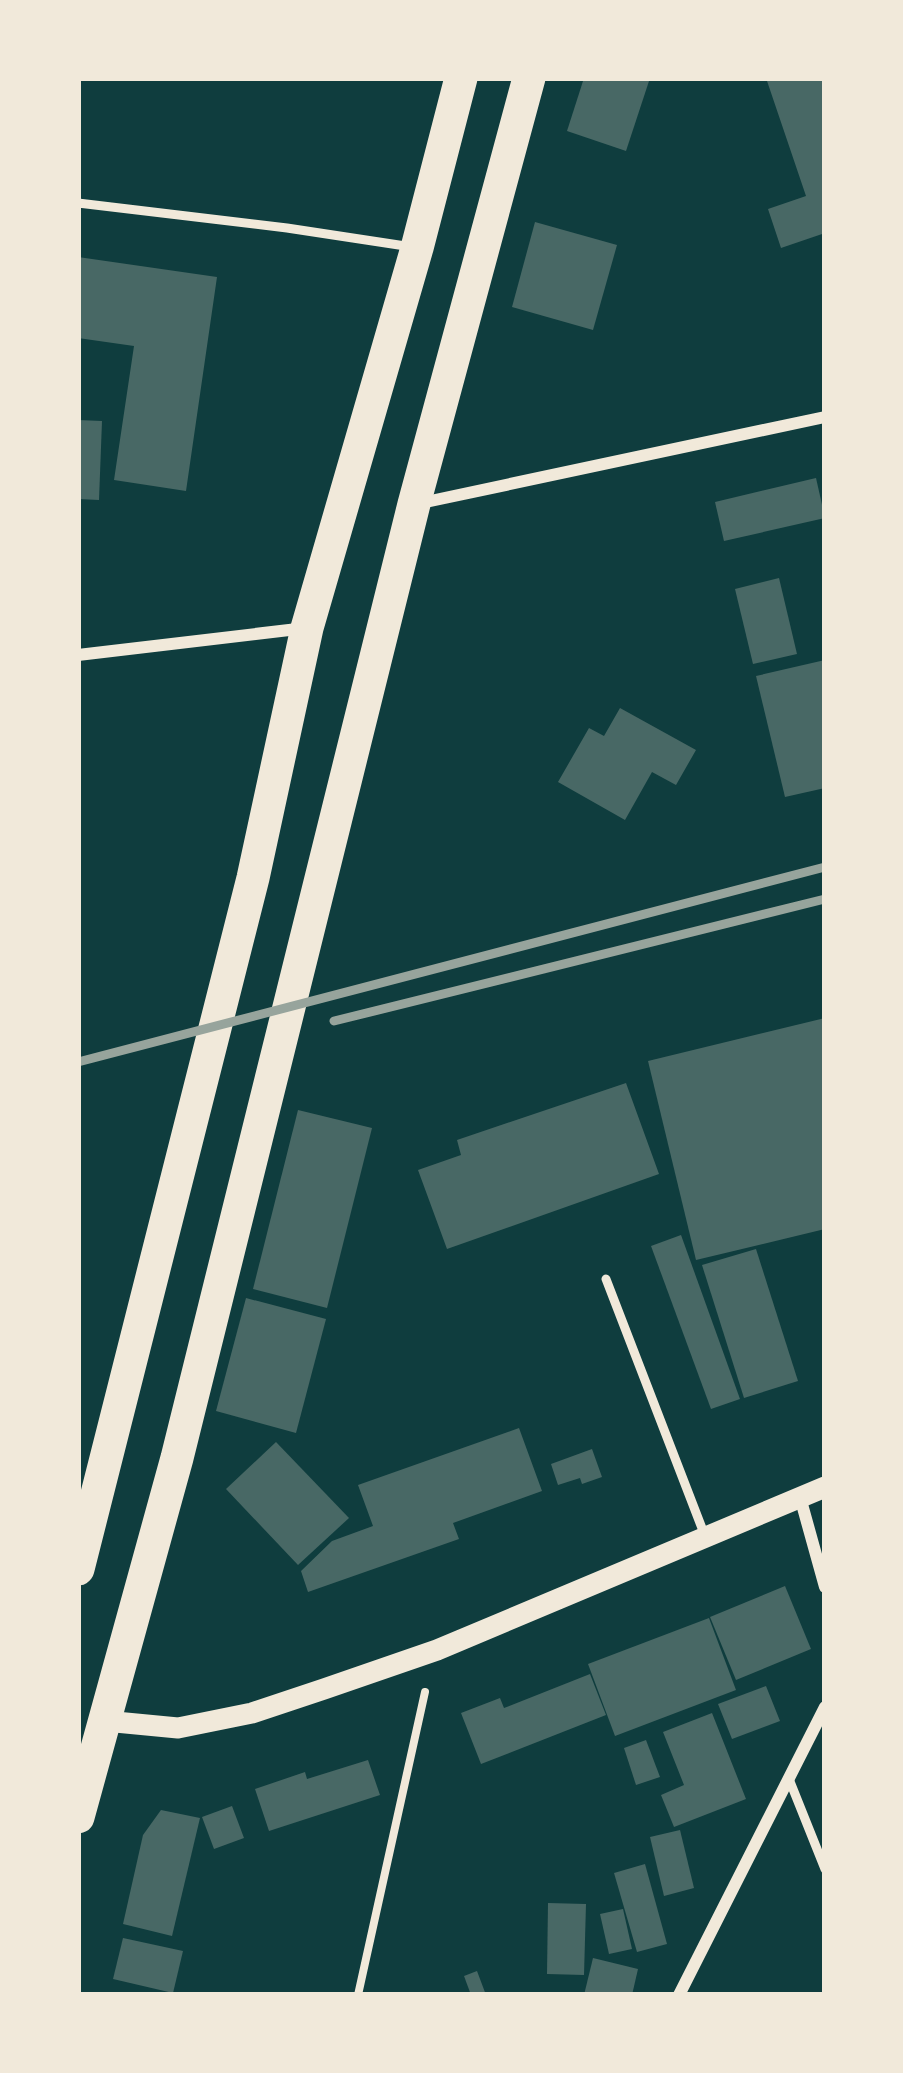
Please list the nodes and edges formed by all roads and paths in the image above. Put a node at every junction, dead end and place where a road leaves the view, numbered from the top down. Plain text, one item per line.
1 (461, 78) edge
2 (529, 78) edge
3 (78, 203) edge
4 (417, 248) junction
5 (825, 417) edge
6 (414, 504) junction
7 (307, 628) junction
8 (78, 655) edge
9 (606, 1279) dead end
10 (825, 1486) edge
11 (800, 1497) junction
12 (706, 1535) junction
13 (78, 1569) edge
14 (825, 1587) edge
15 (437, 1650) junction
16 (825, 1707) edge
17 (105, 1721) junction
18 (789, 1779) junction
19 (78, 1817) edge
20 (825, 1869) edge
21 (358, 1995) edge
22 (679, 1995) edge

1 - 4 highway
2 - 6 highway
3 - 4 lane
4 - 7 highway
5 - 6 street
6 - 17 highway
7 - 8 street
7 - 13 highway
9 - 12 lane
10 - 11 street
11 - 12 street
11 - 14 street
12 - 15 street
15 - 17 street
15 - 21 path
16 - 18 street
17 - 19 highway
18 - 20 lane
18 - 22 street

